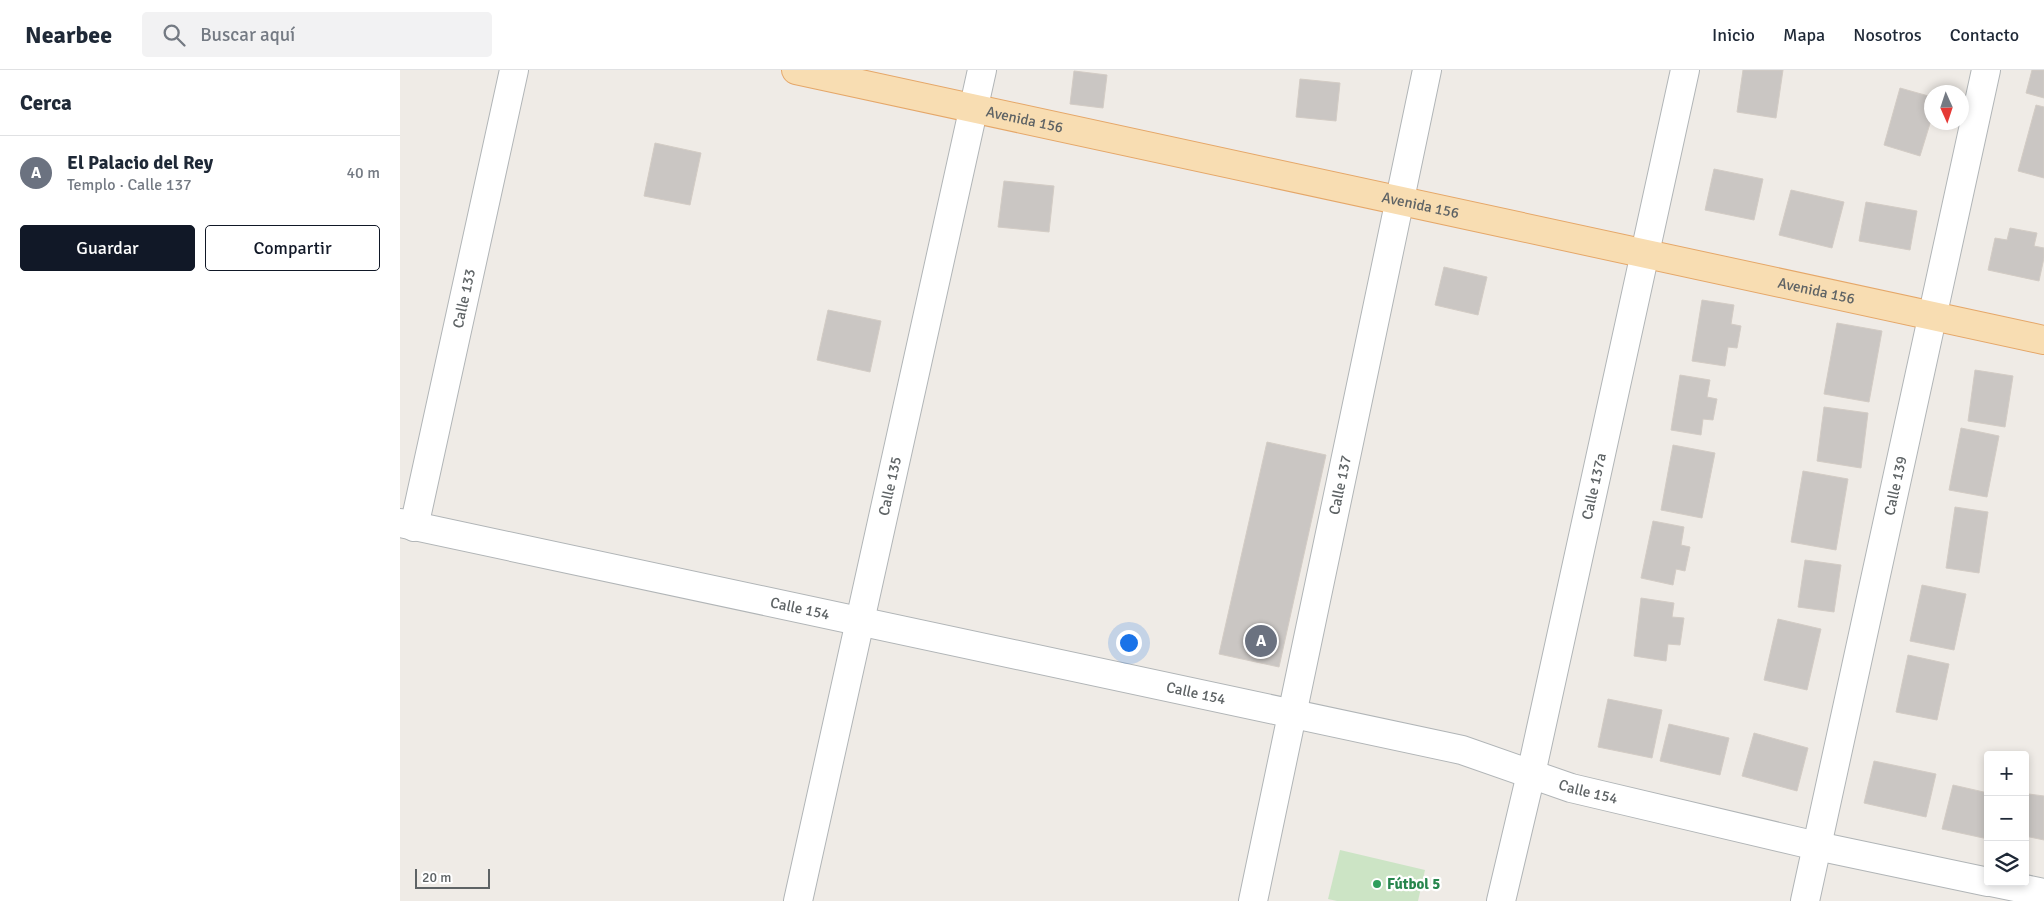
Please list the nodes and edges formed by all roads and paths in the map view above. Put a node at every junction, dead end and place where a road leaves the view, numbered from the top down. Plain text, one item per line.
1 (514, 70) edge
2 (796, 70) edge
3 (982, 70) edge
4 (1427, 70) edge
5 (1685, 70) edge
6 (1986, 70) edge
7 (974, 108) junction
8 (1398, 200) junction
9 (1645, 253) junction
10 (1932, 315) junction
11 (2044, 340) edge
12 (407, 525) edge
13 (861, 621) junction
14 (1292, 714) junction
15 (1531, 774) junction
16 (1817, 846) junction
17 (1984, 881) edge
18 (2009, 886) edge
19 (2044, 893) edge
20 (798, 901) edge
21 (1253, 901) edge
22 (1501, 901) edge
23 (1804, 901) edge

1 - 12 street, Calle 133
2 - 7 main road, Avenida 156
3 - 7 street, Calle 135
4 - 8 street, Calle 137
5 - 9 street, Calle 137a
6 - 10 street, Calle 139
7 - 8 main road, Avenida 156
7 - 13 street, Calle 135
8 - 9 main road, Avenida 156
8 - 14 street, Calle 137
9 - 10 main road, Avenida 156
9 - 15 street, Calle 137a
10 - 11 main road, Avenida 156
10 - 16 street, Calle 139
12 - 13 street, Calle 154
13 - 14 street, Calle 154
13 - 20 street, Calle 135
14 - 15 street, Calle 154
14 - 21 street, Calle 137
15 - 16 street, Calle 154
15 - 22 street, Calle 137a
16 - 17 street, Calle 154
16 - 23 street, Calle 139
18 - 19 street, Calle 154

